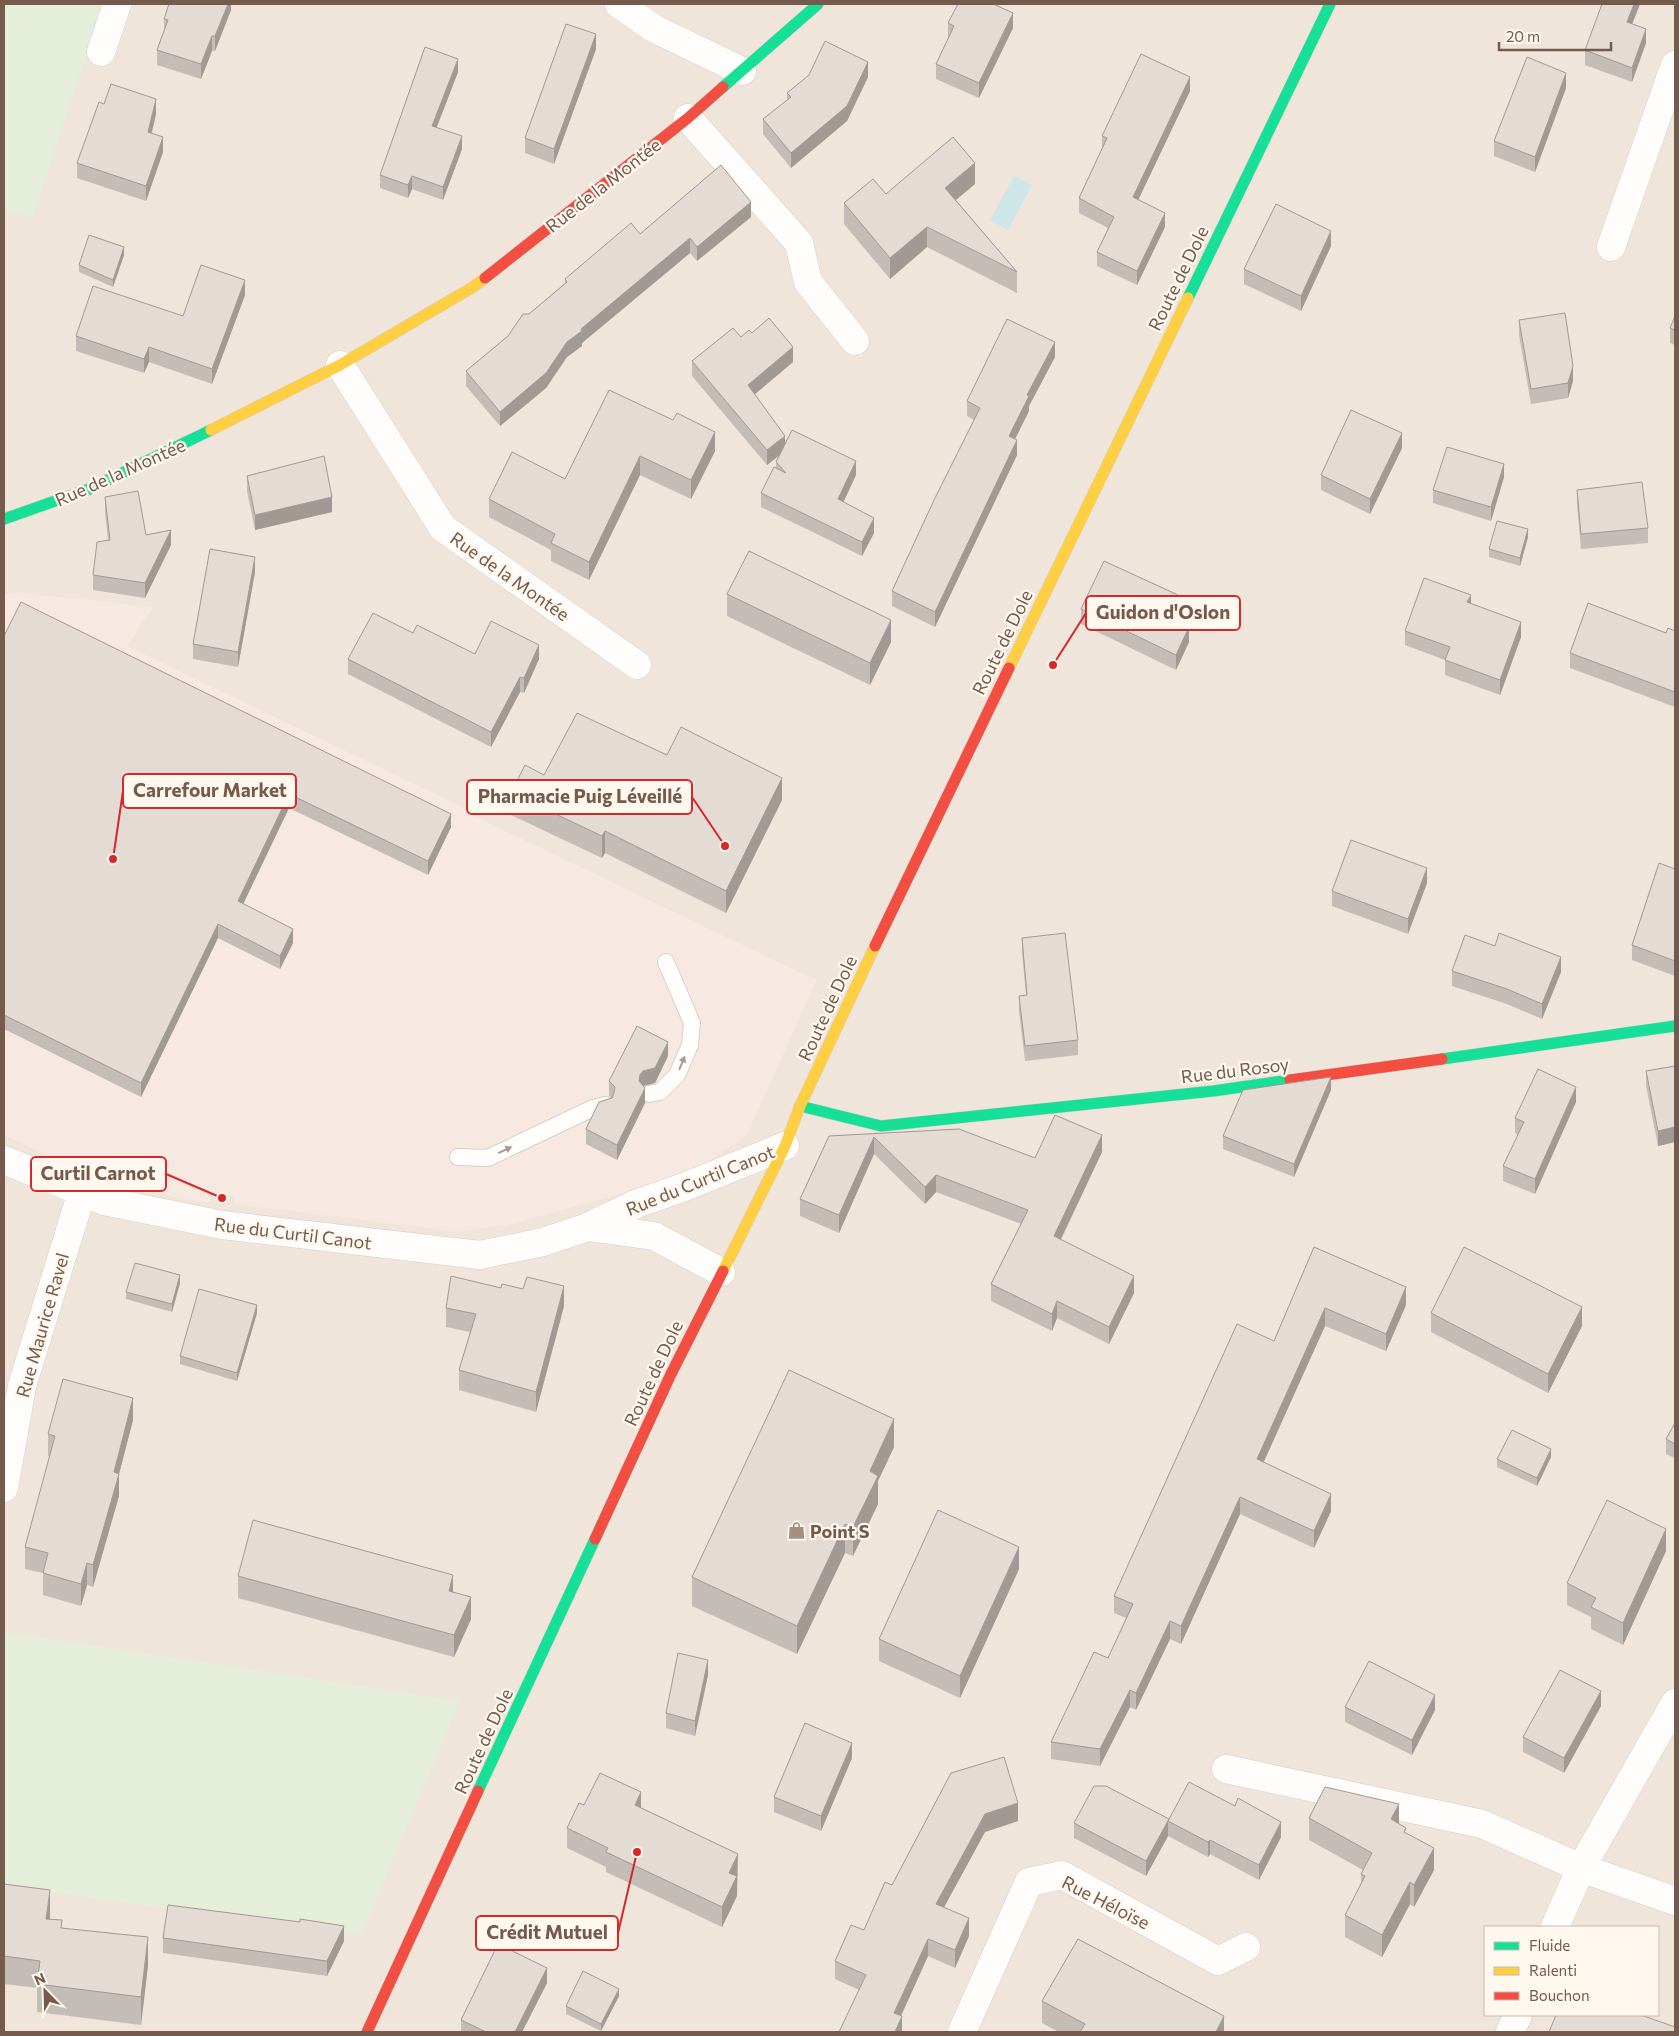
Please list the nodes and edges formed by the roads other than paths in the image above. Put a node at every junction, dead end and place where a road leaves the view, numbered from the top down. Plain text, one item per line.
1 (117, 4) edge
2 (620, 4) edge
3 (818, 4) edge
4 (1330, 4) edge
5 (101, 52) dead end
6 (1675, 65) edge
7 (742, 71) junction
8 (688, 118) junction
9 (1611, 247) dead end
10 (855, 341) dead end
11 (340, 365) junction
12 (4, 519) edge
13 (637, 665) dead end
14 (666, 962) dead end
15 (1675, 1026) edge
16 (649, 1094) dead end
17 (605, 1105) edge
18 (800, 1106) junction
19 (785, 1146) junction
20 (458, 1157) dead end
21 (4, 1160) edge
22 (82, 1192) junction
23 (588, 1227) junction
24 (721, 1272) junction
25 (4, 1488) edge
26 (1675, 1703) edge
27 (1226, 1769) dead end
28 (1581, 1868) junction
29 (1675, 1901) edge
30 (1555, 1926) edge
31 (1246, 1947) dead end
32 (1518, 2016) edge
33 (367, 2032) edge
34 (962, 2032) edge
35 (1510, 2032) edge

1 - 5 street
2 - 7 street
3 - 7 main road, Rue de la Montée
4 - 18 main road, Route de Dole
6 - 9 street
7 - 8 main road, Rue de la Montée
8 - 10 street
8 - 11 main road, Rue de la Montée
11 - 12 main road, Rue de la Montée
11 - 13 street, Rue de la Montée
16 -> 14 lane
15 - 18 main road, Rue du Rosoy
20 -> 17 lane
18 - 19 main road, Route de Dole
19 - 23 street, Rue du Curtil Canot
19 - 24 main road, Route de Dole
21 - 22 street, Rue du Curtil Canot
22 - 23 street, Rue du Curtil Canot
22 - 25 street, Rue Maurice Ravel
23 - 24 street, Rue du Curtil Canot
24 - 33 main road, Route de Dole
26 - 28 street
27 - 28 street
28 - 29 street
28 - 30 street
31 - 34 street, Rue Héloïse
32 - 35 street

